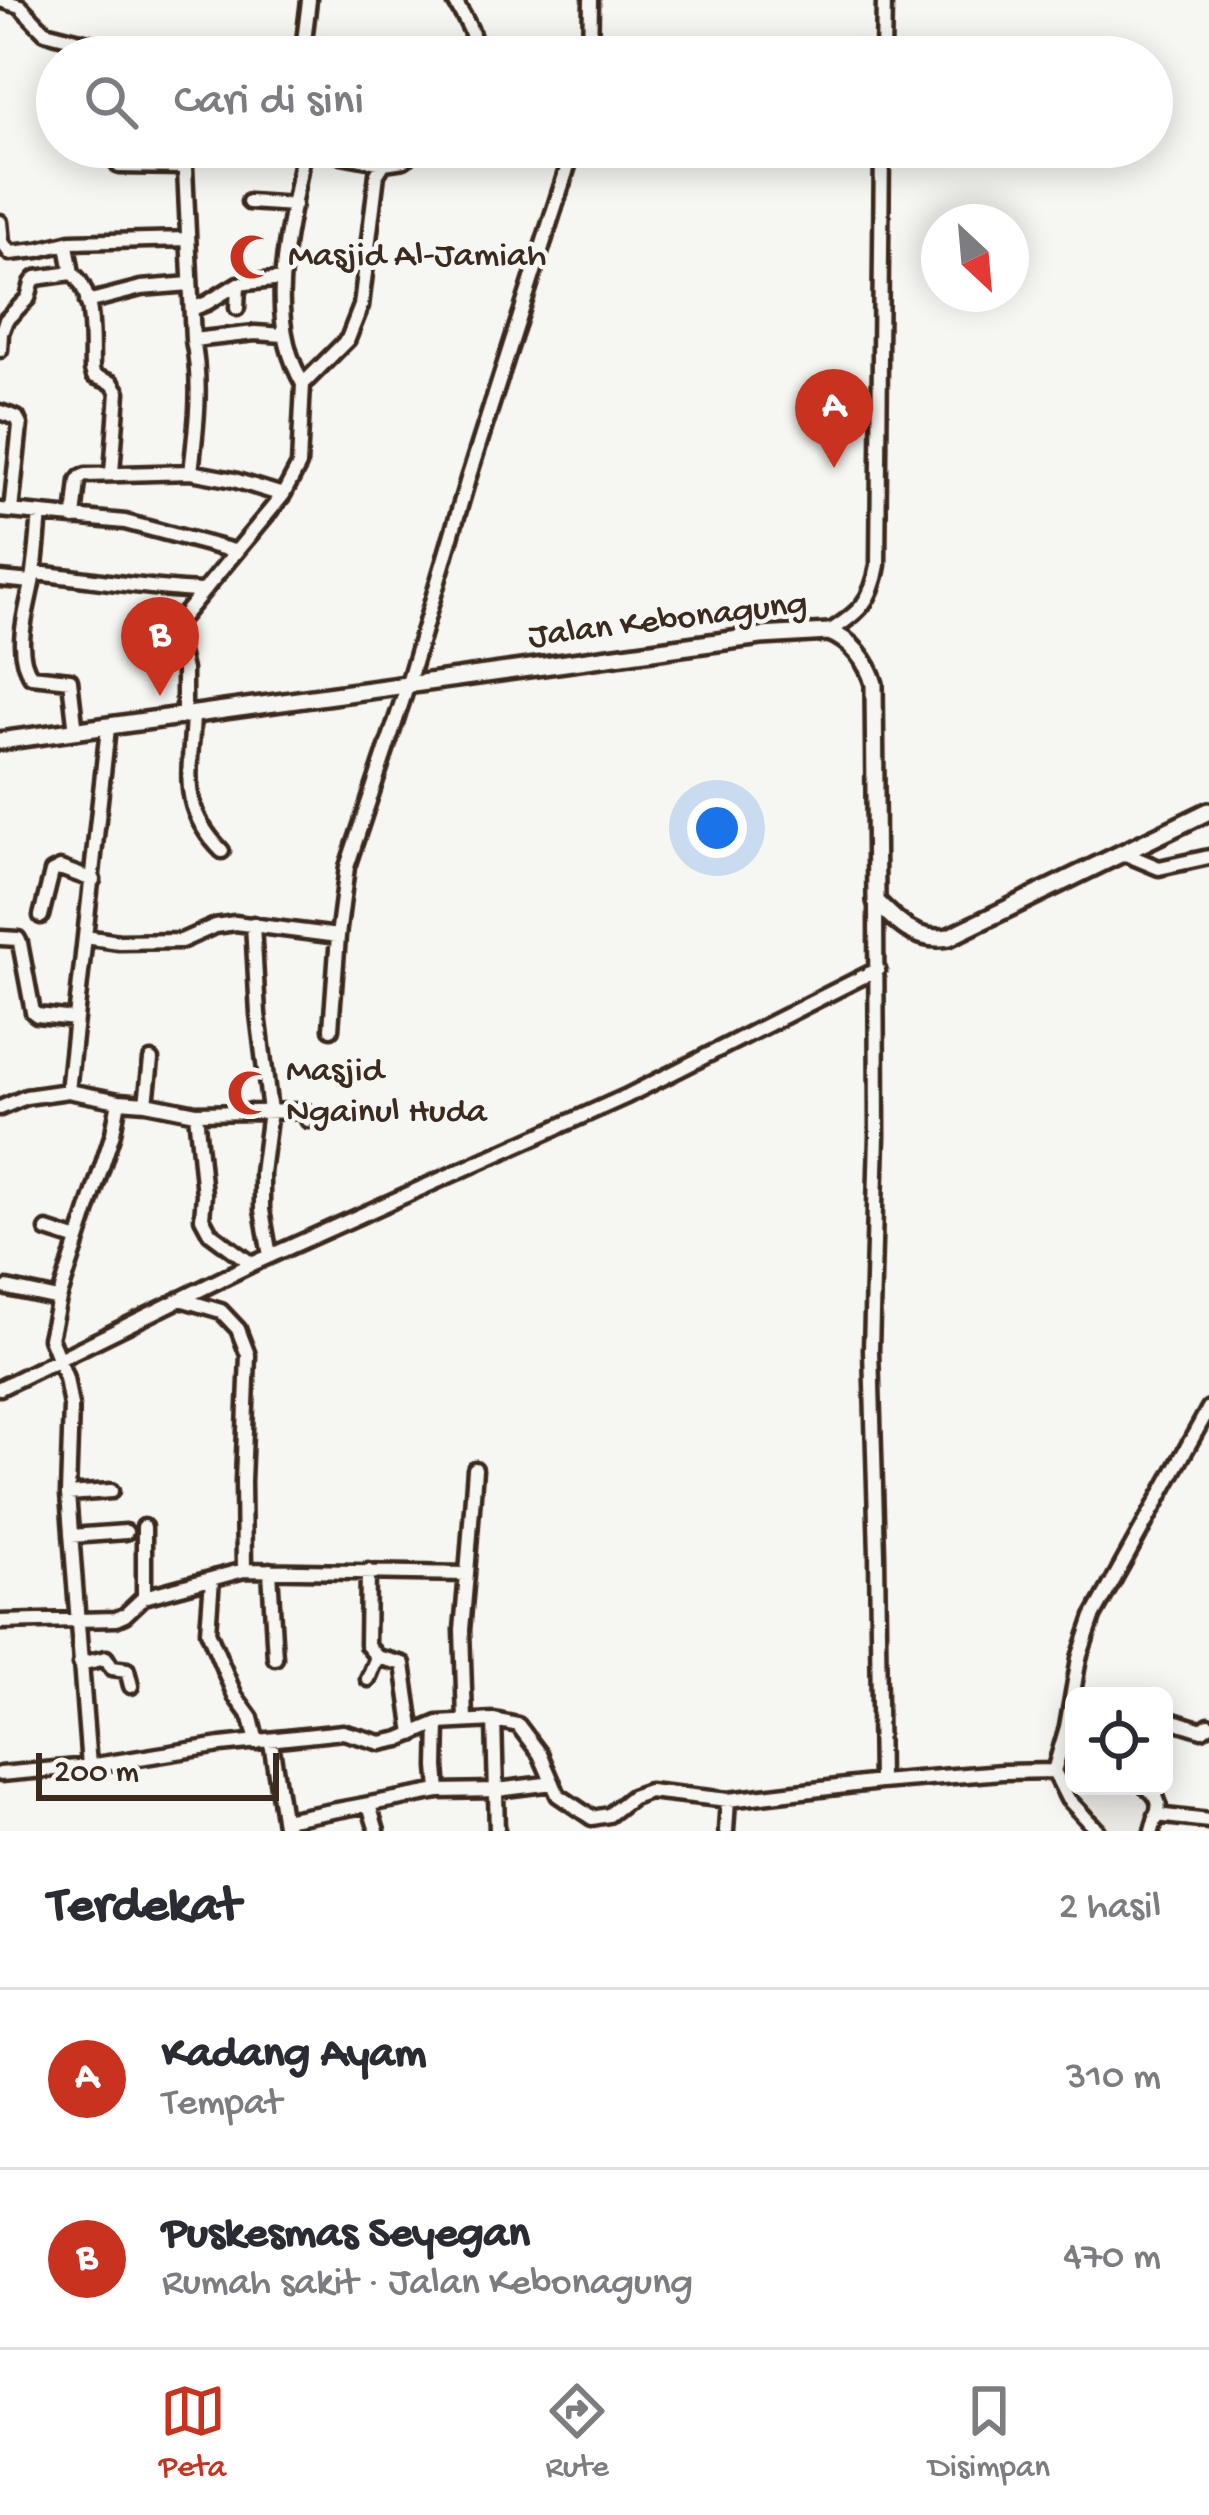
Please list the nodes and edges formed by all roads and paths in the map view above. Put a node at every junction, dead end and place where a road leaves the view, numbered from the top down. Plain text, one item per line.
1 (0, 0) edge
2 (308, 0) edge
3 (454, 0) edge
4 (591, 0) edge
5 (884, 0) edge
6 (60, 36) edge
7 (304, 36) edge
8 (472, 36) edge
9 (590, 36) edge
10 (883, 36) edge
11 (185, 168) edge
12 (300, 168) edge
13 (380, 168) edge
14 (567, 168) edge
15 (883, 168) edge
16 (249, 202) dead end
17 (294, 205) junction
18 (0, 222) edge
19 (188, 239) junction
20 (67, 244) junction
21 (72, 273) junction
22 (282, 279) junction
23 (190, 284) junction
24 (238, 284) junction
25 (87, 302) junction
26 (237, 308) dead end
27 (192, 309) junction
28 (284, 335) junction
29 (194, 340) junction
30 (0, 350) edge
31 (303, 384) junction
32 (0, 412) edge
33 (191, 472) junction
34 (112, 473) junction
35 (284, 495) junction
36 (5, 510) edge
37 (40, 514) junction
38 (74, 518) junction
39 (235, 551) junction
40 (33, 578) junction
41 (0, 579) edge
42 (201, 592) junction
43 (829, 632) junction
44 (406, 687) junction
45 (189, 715) junction
46 (108, 728) junction
47 (76, 732) junction
48 (0, 741) edge
49 (1209, 811) edge
50 (222, 850) dead end
51 (1123, 853) junction
52 (1209, 857) edge
53 (93, 880) junction
54 (876, 901) junction
55 (41, 916) dead end
56 (253, 924) junction
57 (338, 936) junction
58 (85, 937) junction
59 (2, 938) edge
60 (878, 968) junction
61 (75, 1019) junction
62 (331, 1029) dead end
63 (151, 1060) dead end
64 (68, 1091) junction
65 (119, 1102) junction
66 (146, 1103) junction
67 (0, 1108) edge
68 (270, 1111) junction
69 (196, 1113) junction
70 (308, 1120) dead end
71 (46, 1230) dead end
72 (78, 1240) junction
73 (270, 1256) junction
74 (252, 1264) junction
75 (7, 1288) dead end
76 (179, 1298) junction
77 (59, 1299) junction
78 (59, 1360) junction
79 (0, 1388) edge
80 (1209, 1408) edge
81 (475, 1468) dead end
82 (111, 1491) dead end
83 (68, 1494) junction
84 (144, 1527) dead end
85 (126, 1532) dead end
86 (70, 1536) junction
87 (244, 1570) junction
88 (270, 1570) junction
89 (368, 1571) junction
90 (467, 1574) junction
91 (212, 1579) junction
92 (144, 1597) junction
93 (76, 1620) junction
94 (0, 1622) edge
95 (377, 1657) junction
96 (275, 1658) dead end
97 (80, 1664) junction
98 (368, 1679) dead end
99 (131, 1686) dead end
100 (1076, 1687) edge
101 (465, 1720) junction
102 (494, 1720) junction
103 (1173, 1721) edge
104 (438, 1723) junction
105 (1209, 1726) edge
106 (412, 1734) junction
107 (264, 1742) junction
108 (1065, 1744) edge
109 (89, 1766) junction
110 (1054, 1771) junction
111 (0, 1774) edge
112 (880, 1782) junction
113 (553, 1783) junction
114 (497, 1790) junction
115 (439, 1791) junction
116 (1156, 1795) edge
117 (728, 1799) junction
118 (369, 1805) junction
119 (1156, 1815) junction
120 (1209, 1820) edge
121 (284, 1826) edge
122 (377, 1831) edge
123 (497, 1831) edge
124 (726, 1831) edge
125 (1098, 1831) edge
126 (1152, 1831) edge

1 - 6 street
2 - 7 street
3 - 8 street
4 - 9 street
5 - 10 street
11 - 19 street
12 - 17 street
13 - 31 street
14 - 44 street
15 - 43 street
16 - 17 street
17 - 22 street
18 - 20 street
19 - 20 street
19 - 23 street
20 - 21 street
21 - 25 street
21 - 30 street
22 - 24 street
22 - 28 street
23 - 25 street
23 - 27 street
24 - 26 street
24 - 27 street
25 - 34 street
27 - 29 street
28 - 29 street
28 - 31 street
29 - 33 street
31 - 35 street
32 - 36 street
33 - 34 street
33 - 35 street
34 - 38 street
35 - 39 street
36 - 37 street
37 - 38 street
37 - 40 street
38 - 39 street
39 - 42 street
40 - 41 street
40 - 42 street
40 - 47 street
42 - 45 street
43 - 44 main road, Jalan Kebonagung
43 - 54 main road, Jalan Kebonagung
44 - 45 main road, Jalan Kebonagung
44 - 57 street
45 - 46 main road, Jalan Kebonagung
45 - 50 street
46 - 47 main road, Jalan Kebonagung
46 - 53 street
47 - 48 main road, Jalan Kebonagung
49 - 51 main road
51 - 52 street
51 - 54 main road
53 - 55 street
53 - 58 street
54 - 60 street
56 - 57 street
56 - 58 street
56 - 68 street
57 - 62 street
58 - 61 street
59 - 61 street
60 - 73 street
60 - 112 street
61 - 64 street
63 - 66 street
64 - 65 street
64 - 67 street
65 - 66 street
65 - 72 street
66 - 69 street
68 - 69 street
68 - 70 street
68 - 73 street
69 - 74 street
71 - 72 street
72 - 77 street
73 - 74 street
74 - 76 street
75 - 77 street
76 - 78 street
76 - 87 street
77 - 78 street
78 - 79 street
78 - 83 street
80 - 100 street
81 - 90 street
82 - 83 street
83 - 86 street
84 - 92 street
85 - 86 street
86 - 93 street
87 - 88 street
87 - 91 street
88 - 89 street
88 - 96 street
89 - 90 street
89 - 95 street
90 - 101 street
91 - 92 street
91 - 107 street
92 - 93 street
93 - 94 street
93 - 97 street
95 - 98 street
95 - 106 street
97 - 99 street
97 - 109 street
101 - 102 street
101 - 104 street
102 - 113 street
102 - 114 street
103 - 105 street
104 - 106 street
104 - 115 street
106 - 107 street
107 - 109 street
107 - 121 street
108 - 110 street
109 - 111 street
110 - 112 street
110 - 125 street
112 - 117 street
113 - 114 street
113 - 117 street
114 - 115 street
114 - 123 street
115 - 118 street
116 - 119 street
117 - 124 street
118 - 121 street
118 - 122 street
119 - 120 street
119 - 126 street

